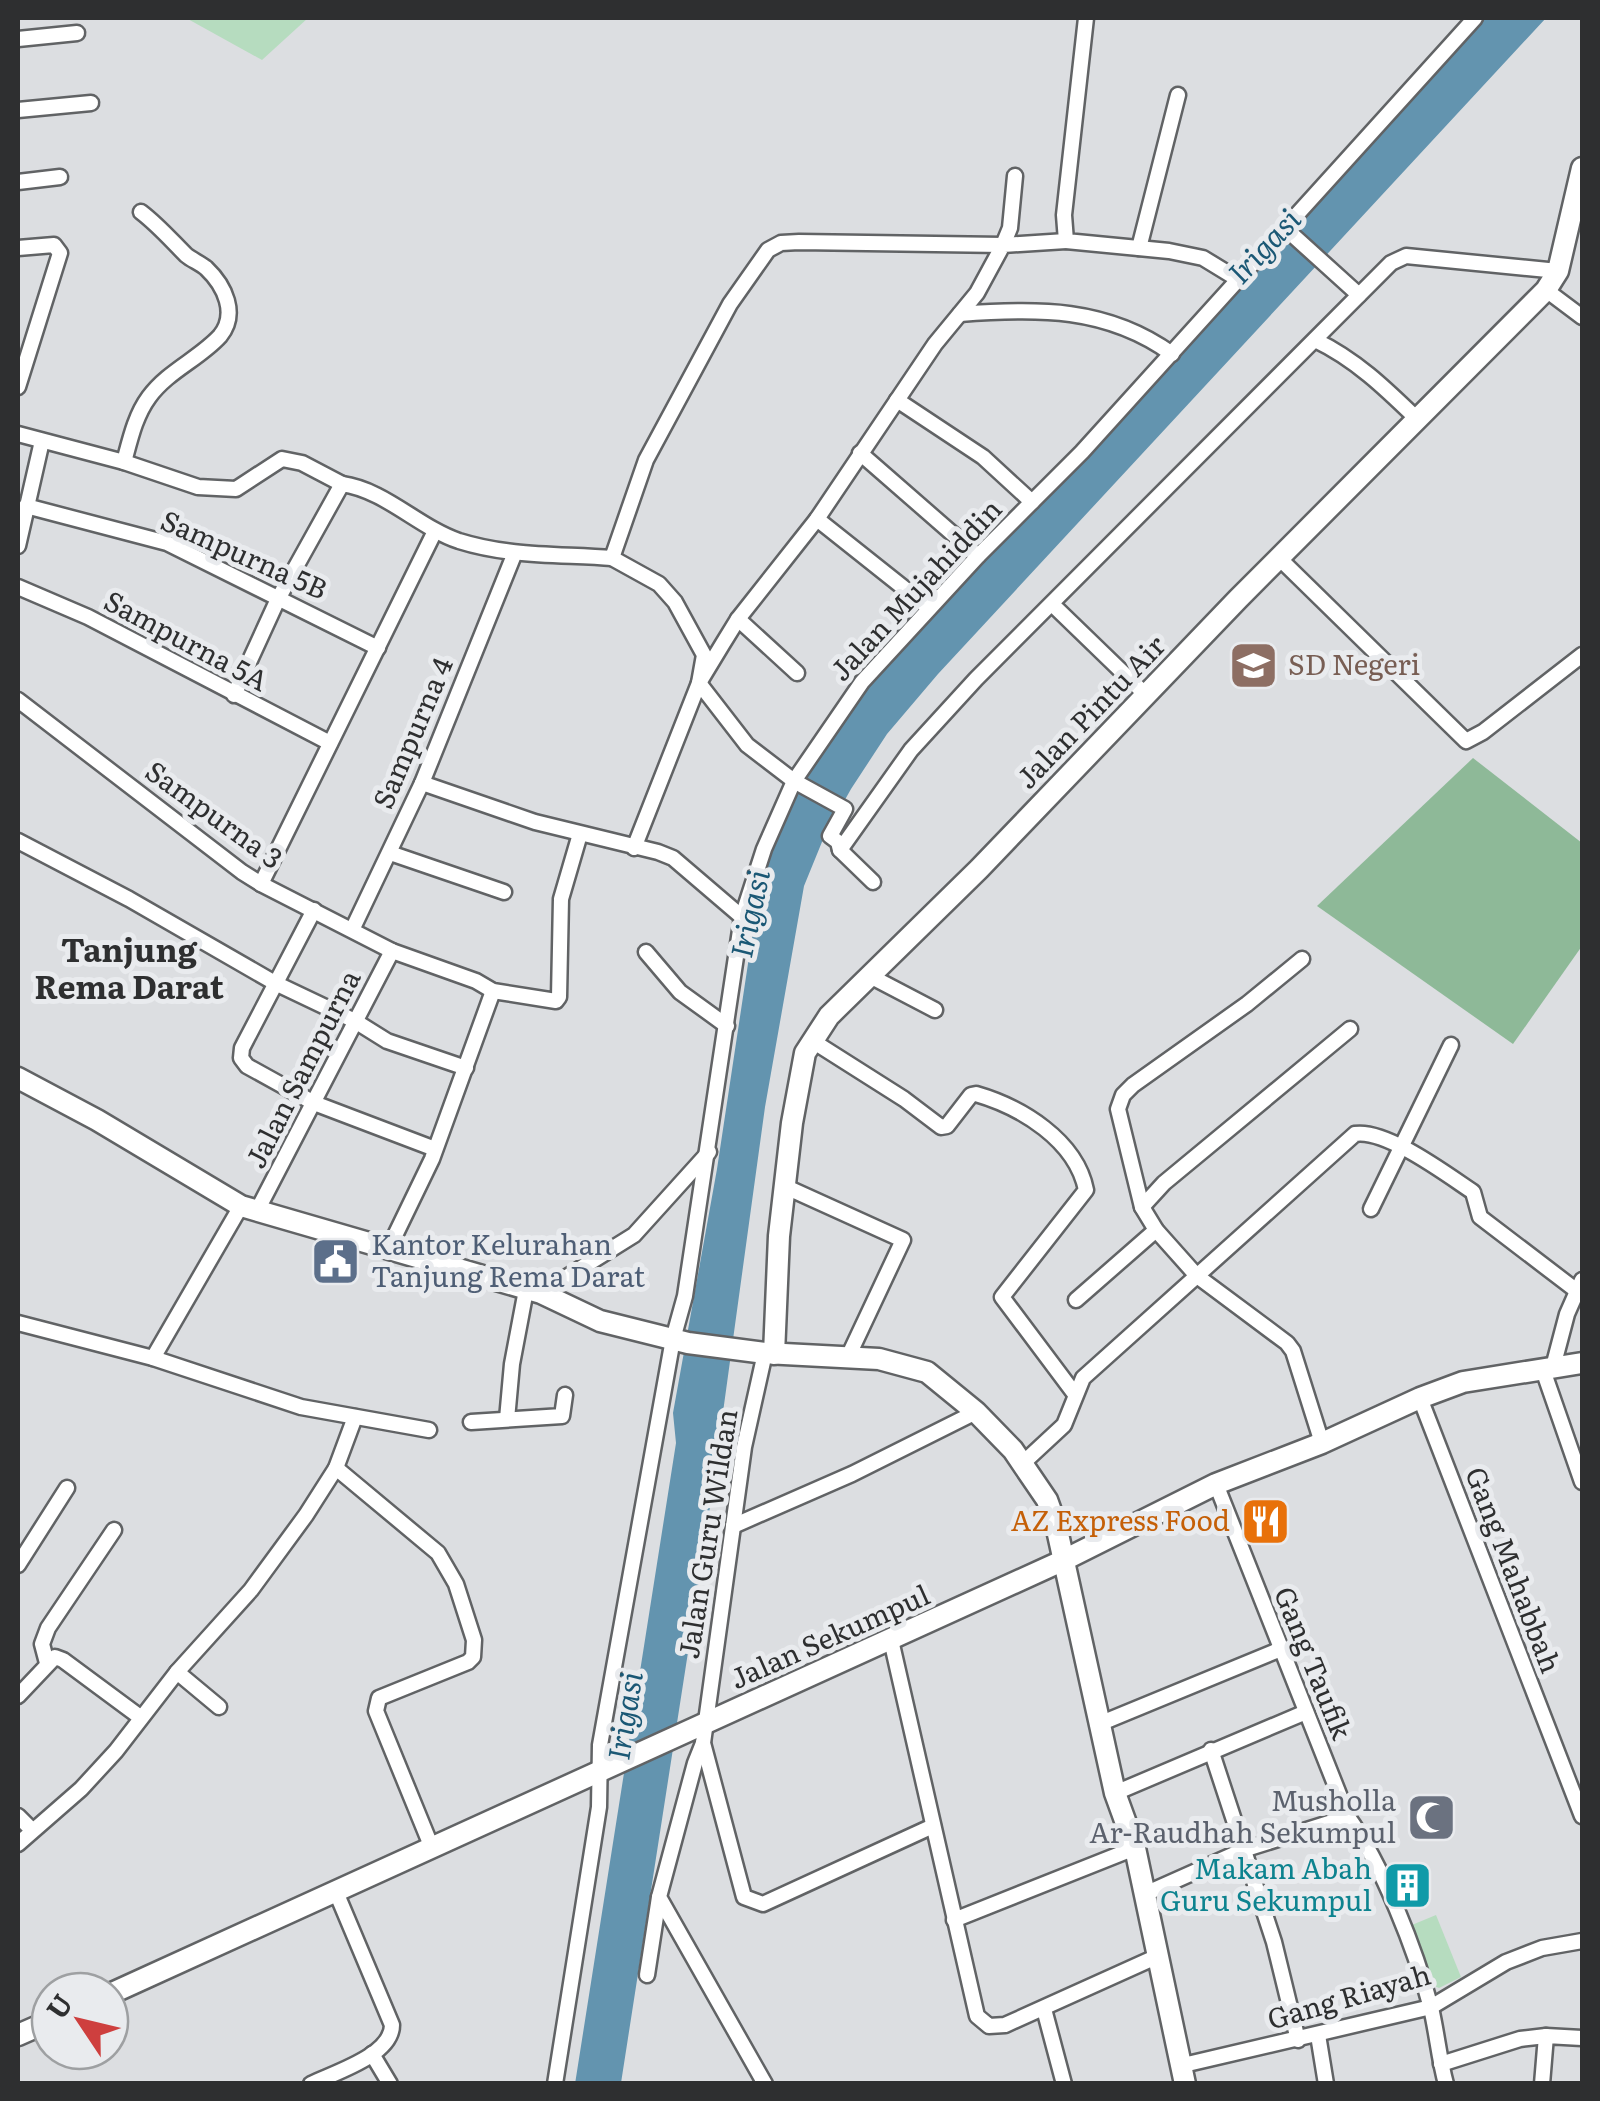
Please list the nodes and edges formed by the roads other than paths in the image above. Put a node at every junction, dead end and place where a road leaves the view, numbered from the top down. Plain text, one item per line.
1 (1086, 18) edge
2 (1474, 18) edge
3 (77, 33) dead end
4 (18, 39) edge
5 (1178, 95) dead end
6 (90, 103) dead end
7 (18, 110) edge
8 (1582, 168) edge
9 (1014, 176) dead end
10 (60, 177) dead end
11 (18, 182) edge
12 (141, 212) dead end
13 (1290, 232) junction
14 (1066, 242) junction
15 (1003, 245) junction
16 (18, 248) edge
17 (1139, 248) junction
18 (1558, 271) junction
19 (1239, 280) junction
20 (1546, 290) junction
21 (1359, 295) junction
22 (960, 314) junction
23 (1582, 317) edge
24 (1316, 340) junction
25 (1172, 354) junction
26 (18, 387) edge
27 (897, 400) junction
28 (1416, 418) junction
29 (18, 434) edge
30 (42, 441) junction
31 (860, 452) junction
32 (124, 462) junction
33 (342, 484) junction
34 (1032, 502) junction
35 (26, 506) junction
36 (817, 519) junction
37 (435, 530) junction
38 (18, 546) edge
39 (514, 554) junction
40 (978, 556) junction
41 (612, 558) junction
42 (1280, 559) junction
43 (18, 586) edge
44 (278, 599) junction
45 (1053, 604) junction
46 (929, 608) junction
47 (738, 619) junction
48 (378, 648) junction
49 (1582, 655) edge
50 (796, 673) dead end
51 (699, 683) junction
52 (234, 694) junction
53 (1145, 694) junction
54 (18, 700) edge
55 (330, 743) junction
56 (422, 783) junction
57 (800, 783) junction
58 (580, 834) junction
59 (18, 841) edge
60 (634, 848) junction
61 (840, 850) junction
62 (390, 853) junction
63 (873, 882) dead end
64 (261, 884) junction
65 (504, 892) dead end
66 (314, 910) junction
67 (742, 917) junction
68 (353, 928) junction
69 (392, 951) junction
70 (646, 952) dead end
71 (1302, 959) dead end
72 (870, 976) junction
73 (275, 983) junction
74 (493, 991) junction
75 (934, 1010) dead end
76 (356, 1021) junction
77 (727, 1026) junction
78 (1350, 1030) dead end
79 (811, 1040) junction
80 (1451, 1045) dead end
81 (466, 1068) junction
82 (18, 1078) edge
83 (314, 1103) junction
84 (1402, 1148) junction
85 (434, 1149) junction
86 (709, 1151) junction
87 (786, 1187) junction
88 (1142, 1207) junction
89 (249, 1208) junction
90 (1371, 1209) dead end
91 (1156, 1230) junction
92 (388, 1250) junction
93 (1197, 1276) junction
94 (1580, 1285) edge
95 (533, 1292) junction
96 (1076, 1300) dead end
97 (18, 1322) edge
98 (680, 1341) junction
99 (765, 1353) junction
100 (848, 1357) junction
101 (154, 1358) junction
102 (1582, 1363) edge
103 (1548, 1368) junction
104 (1074, 1393) junction
105 (566, 1395) dead end
106 (1420, 1398) junction
107 (976, 1412) junction
108 (354, 1417) junction
109 (507, 1420) junction
110 (471, 1422) dead end
111 (429, 1430) dead end
112 (1322, 1443) junction
113 (1022, 1464) junction
114 (336, 1468) junction
115 (1582, 1482) edge
116 (1216, 1484) junction
117 (67, 1488) dead end
118 (733, 1526) junction
119 (114, 1530) dead end
120 (1062, 1561) junction
121 (18, 1565) edge
122 (891, 1640) junction
123 (1280, 1650) junction
124 (47, 1662) junction
125 (177, 1672) junction
126 (18, 1696) edge
127 (219, 1707) dead end
128 (1306, 1712) junction
129 (140, 1717) junction
130 (1099, 1724) junction
131 (697, 1734) junction
132 (1212, 1750) junction
133 (598, 1773) junction
134 (1115, 1793) junction
135 (18, 1816) edge
136 (1582, 1816) edge
137 (1348, 1817) junction
138 (932, 1826) junction
139 (32, 1830) junction
140 (18, 1844) edge
141 (432, 1848) junction
142 (1135, 1848) junction
143 (1246, 1849) junction
144 (336, 1892) junction
145 (1144, 1894) junction
146 (659, 1898) junction
147 (954, 1920) junction
148 (1582, 1941) edge
149 (1158, 1956) junction
150 (647, 1974) dead end
151 (130, 1985) edge
152 (1431, 2007) junction
153 (1044, 2009) junction
154 (1318, 2035) junction
155 (1546, 2036) junction
156 (1582, 2038) edge
157 (1298, 2040) junction
158 (372, 2054) junction
159 (1441, 2064) junction
160 (1182, 2075) edge
161 (311, 2084) edge
162 (390, 2084) edge
163 (555, 2084) edge
164 (766, 2084) edge
165 (1064, 2084) edge
166 (1326, 2084) edge
167 (1446, 2084) edge
168 (1542, 2084) edge

1 - 14 street
2 - 13 street, Jalan Mujahiddin
3 - 4 street
5 - 17 street
6 - 7 street
8 - 18 street, Jalan Pintu Air
9 - 15 street
10 - 11 street
12 - 32 street
13 - 19 street, Jalan Mujahiddin
13 - 21 street
14 - 15 street
14 - 17 street
15 - 22 street
15 - 41 street
16 - 26 street
17 - 19 street
18 - 20 street, Jalan Pintu Air
18 - 21 street
19 - 25 street, Jalan Mujahiddin
20 - 23 street
20 - 28 street, Jalan Pintu Air
21 - 24 street
22 - 25 street
22 - 27 street
24 - 28 street
24 - 45 street
25 - 34 street, Jalan Mujahiddin
27 - 31 street
27 - 34 street
28 - 42 street, Jalan Pintu Air
29 - 30 street
30 - 32 street
30 - 35 street
31 - 36 street
31 - 40 street
32 - 33 street
33 - 37 street
33 - 44 street
34 - 40 street, Jalan Mujahiddin
35 - 38 street
35 - 44 street, Sampurna 5B
36 - 46 street
36 - 47 street
37 - 39 street
37 - 48 street
39 - 41 street
39 - 56 street, Sampurna 4
40 - 46 street, Jalan Mujahiddin
41 - 51 street
42 - 49 street
42 - 53 street, Jalan Pintu Air
43 - 52 street, Sampurna 5A
44 - 48 street, Sampurna 5B
44 - 52 street
45 - 53 street
45 - 61 street
46 - 57 street, Jalan Mujahiddin
47 - 50 street
47 - 51 street
48 - 55 street
51 - 57 street
51 - 60 street
52 - 55 street, Sampurna 5A
53 - 72 street, Jalan Pintu Air
54 - 64 street, Sampurna 3
55 - 64 street
56 - 58 street
56 - 62 street, Sampurna 4
57 - 61 street
57 - 67 street, Jalan Mujahiddin
58 - 60 street
58 - 74 street, Sampurna 3
59 - 73 street
60 - 67 street
61 - 63 street
62 - 65 street
62 - 68 street, Sampurna 4
64 - 66 street, Sampurna 3
66 - 68 street, Sampurna 3
66 - 73 street
67 - 77 street, Jalan Mujahiddin
68 - 69 street, Sampurna 3
69 - 74 street, Sampurna 3
69 - 76 street, Jalan Sampurna
70 - 77 street
71 - 88 street
72 - 75 street
72 - 79 street, Jalan Pintu Air
73 - 76 street
73 - 83 street
74 - 81 street
76 - 81 street
76 - 83 street, Jalan Sampurna
77 - 86 street, Jalan Mujahiddin
78 - 88 street
79 - 87 street, Jalan Pintu Air
79 - 104 street
80 - 84 street
81 - 85 street
82 - 89 street
83 - 85 street
83 - 89 street, Jalan Sampurna
84 - 90 street
84 - 93 street
84 - 94 street
85 - 92 street
86 - 95 street
86 - 98 street, Jalan Mujahiddin
87 - 99 street, Jalan Pintu Air
87 - 100 street
88 - 91 street
89 - 92 street
89 - 101 street, Jalan Sampurna
91 - 93 street
91 - 96 street
92 - 95 street
93 - 104 street
93 - 112 street
94 - 103 street
95 - 98 street
95 - 109 street
97 - 101 street
98 - 99 street
98 - 133 street, Jalan Mujahiddin
99 - 100 street
99 - 118 street, Jalan Guru Wildan
100 - 107 street
101 - 108 street
102 - 103 street, Jalan Sekumpul
103 - 106 street, Jalan Sekumpul
103 - 115 street
104 - 113 street
105 - 109 street
106 - 112 street, Jalan Sekumpul
106 - 136 street, Gang Mahabbah
107 - 113 street
107 - 118 street
108 - 111 street
108 - 114 street
109 - 110 street
112 - 116 street, Jalan Sekumpul
113 - 120 street
114 - 125 street
114 - 141 street
116 - 120 street, Jalan Sekumpul
116 - 123 street, Gang Taufik
117 - 121 street
118 - 131 street, Jalan Guru Wildan
119 - 124 street
120 - 122 street, Jalan Sekumpul
120 - 130 street
122 - 131 street, Jalan Sekumpul
122 - 138 street
123 - 128 street, Gang Taufik
123 - 130 street
124 - 126 street
124 - 129 street
125 - 127 street
125 - 129 street
128 - 132 street
128 - 137 street, Gang Taufik
129 - 139 street
130 - 134 street
131 - 133 street, Jalan Sekumpul
131 - 138 street
131 - 146 street
132 - 134 street
132 - 143 street
133 - 141 street, Jalan Sekumpul
133 - 163 street, Jalan Mujahiddin
134 - 142 street
135 - 139 street
137 - 143 street
137 - 152 street, Gang Taufik
138 - 147 street
139 - 140 street
141 - 144 street, Jalan Sekumpul
142 - 145 street
142 - 147 street
143 - 145 street
143 - 157 street
144 - 151 street, Jalan Sekumpul
144 - 158 street
145 - 149 street
146 - 150 street
146 - 164 street
147 - 153 street
148 - 152 street, Gang Riayah
149 - 153 street
149 - 160 street
152 - 154 street, Gang Riayah
152 - 159 street, Gang Taufik
153 - 165 street
154 - 157 street, Gang Riayah
154 - 166 street
155 - 156 street
155 - 159 street
155 - 168 street
157 - 160 street, Gang Riayah
158 - 161 street
158 - 162 street
159 - 167 street, Gang Taufik

